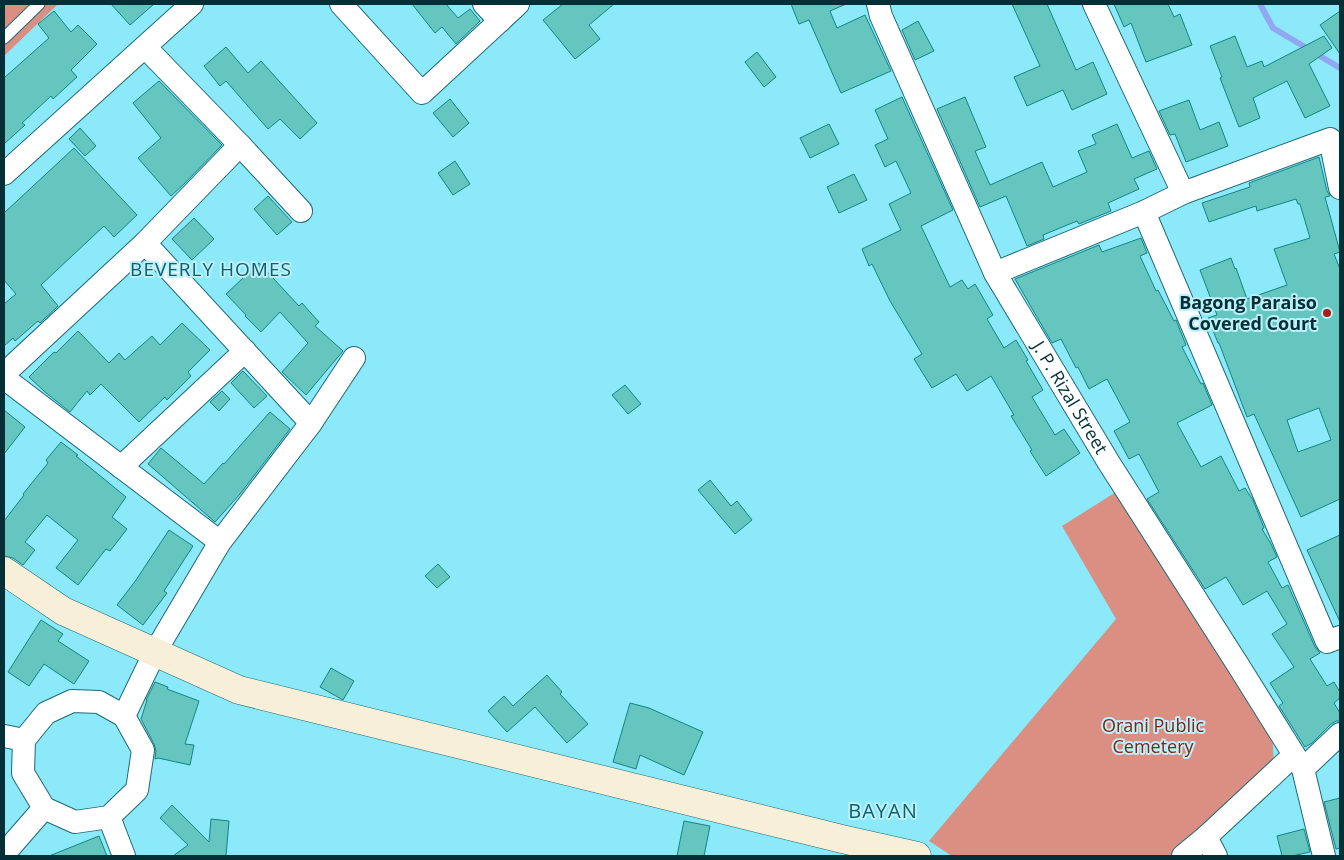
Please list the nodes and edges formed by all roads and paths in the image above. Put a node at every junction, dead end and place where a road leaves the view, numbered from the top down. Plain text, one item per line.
1 (39, 4) edge
2 (192, 4) edge
3 (341, 4) edge
4 (484, 4) edge
5 (518, 4) edge
6 (878, 4) edge
7 (1094, 4) edge
8 (500, 21) junction
9 (4, 38) edge
10 (145, 48) junction
11 (240, 144) junction
12 (4, 174) edge
13 (1340, 188) edge
14 (1183, 193) junction
15 (301, 211) dead end
16 (1144, 212) junction
17 (145, 243) junction
18 (995, 272) junction
19 (245, 351) junction
20 (354, 358) dead end
21 (4, 374) edge
22 (4, 378) edge
23 (311, 423) junction
24 (121, 467) junction
25 (220, 542) junction
26 (4, 571) edge
27 (1340, 637) edge
28 (155, 652) junction
29 (124, 716) junction
30 (1340, 734) edge
31 (14, 738) edge
32 (1299, 762) junction
33 (44, 808) junction
34 (109, 817) junction
35 (1211, 846) edge
36 (4, 851) edge
37 (124, 856) edge
38 (917, 856) edge
39 (1183, 856) edge
40 (1324, 856) edge

1 - 9 lane
2 - 10 street
3 - 8 street
4 - 8 street
5 - 8 street
6 - 18 street, J. P. Rizal Street
7 - 14 street
10 - 11 street
10 - 12 street
11 - 15 street
11 - 17 street
13 - 14 street
14 - 16 street
16 - 18 street
16 - 27 street
17 - 19 street
17 - 21 street
18 - 32 street, J. P. Rizal Street
19 - 23 street
19 - 24 street
20 - 23 street
22 - 24 street
23 - 25 street
24 - 25 street
25 - 28 street
26 - 28 street
28 - 29 street
28 - 38 street
29 - 31 street
29 - 34 street
30 - 32 street
31 - 33 street
32 - 35 street
32 - 40 street, J. P. Rizal Street
33 - 34 street
33 - 36 street
34 - 37 street
35 - 39 street

